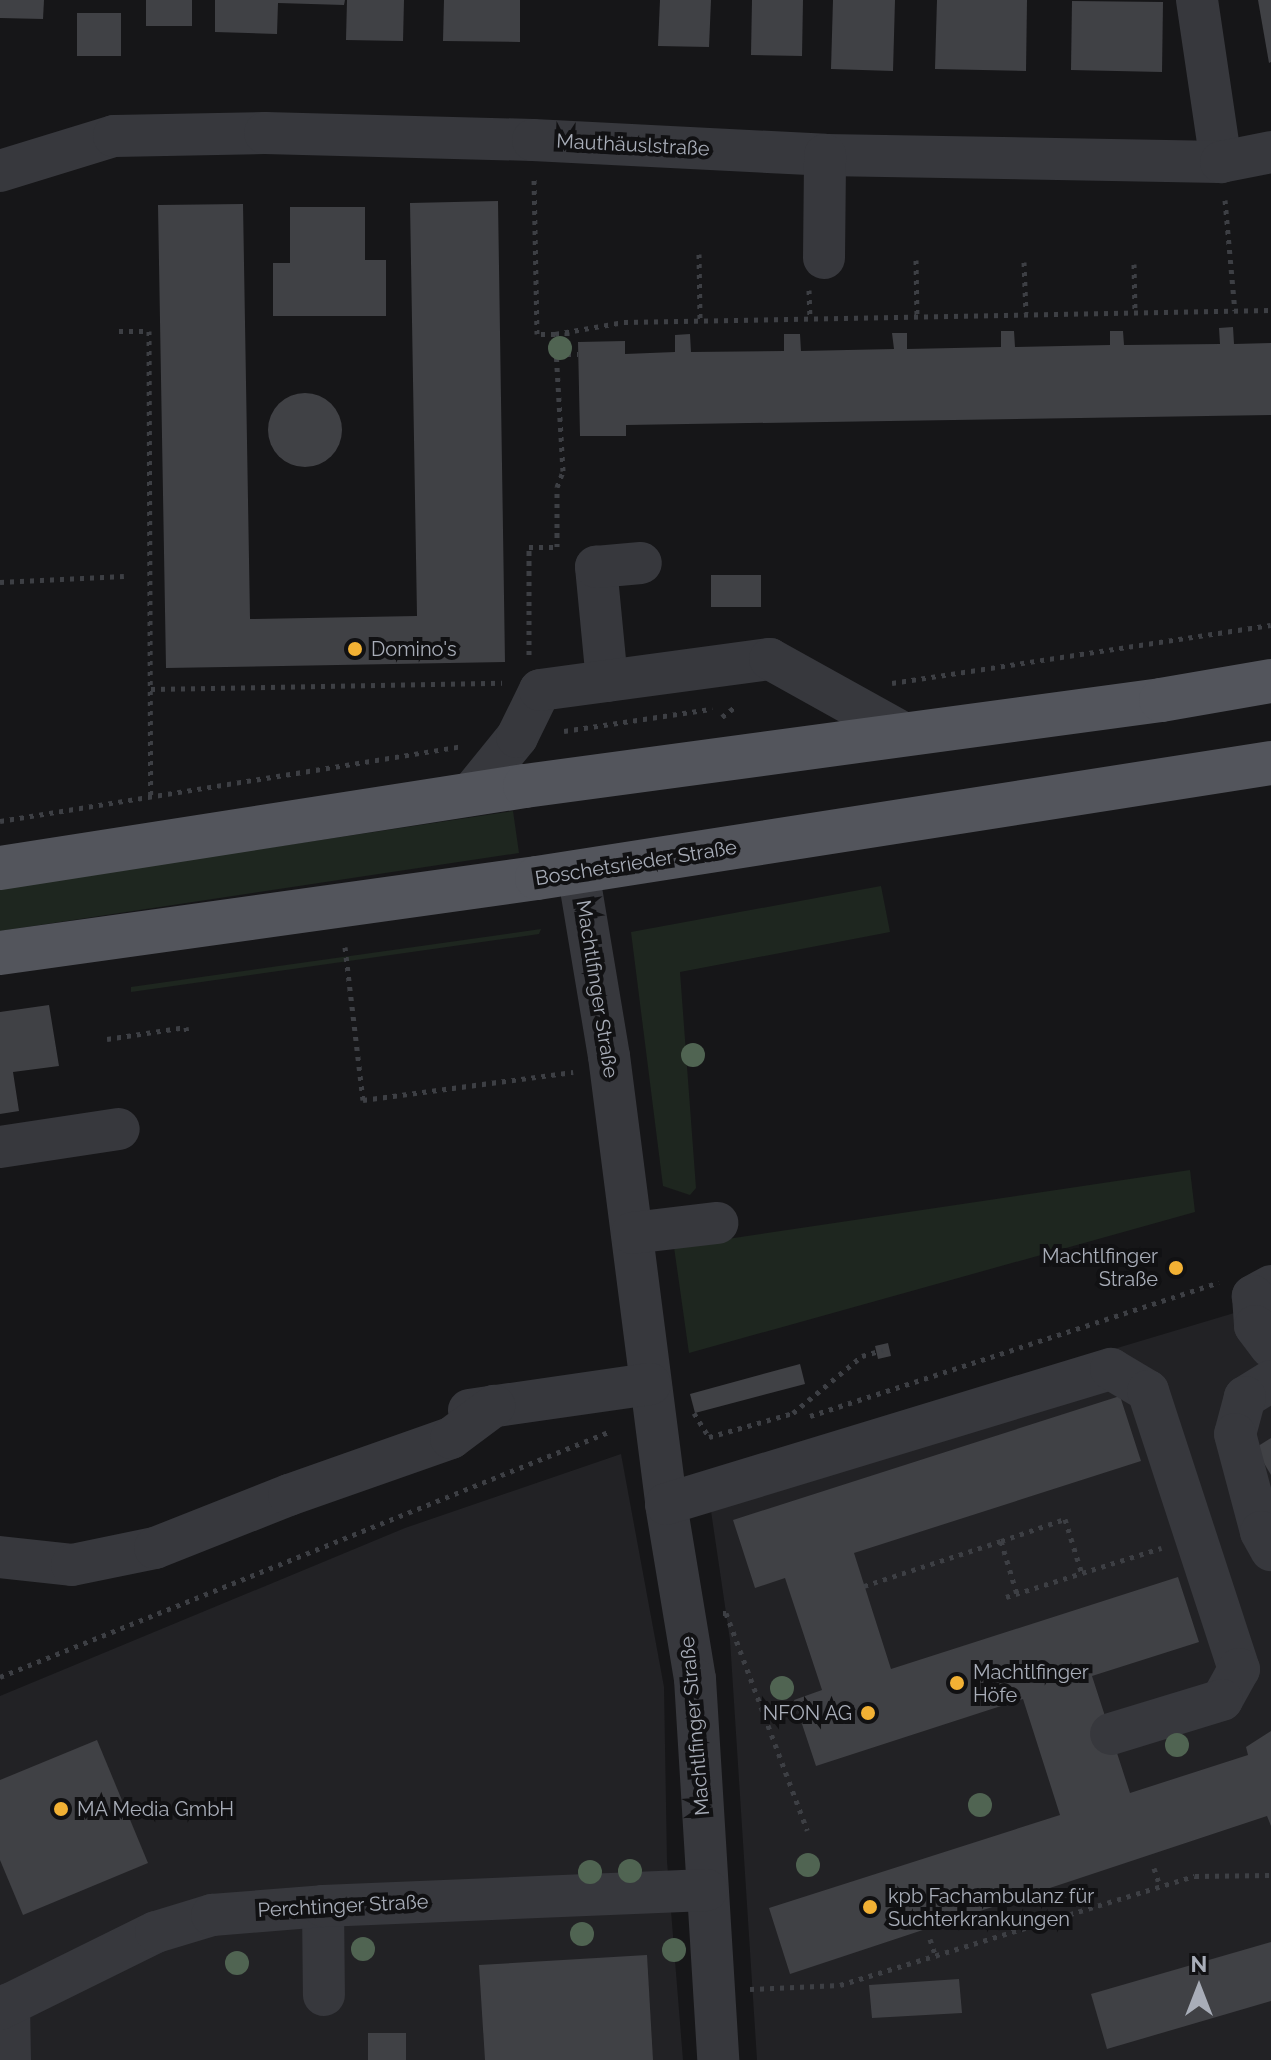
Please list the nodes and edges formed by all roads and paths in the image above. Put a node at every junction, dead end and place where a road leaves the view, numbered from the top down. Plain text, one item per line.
1 (1197, 0) edge
2 (533, 140) junction
3 (1271, 152) edge
4 (825, 155) junction
5 (1221, 162) junction
6 (0, 171) edge
7 (699, 254) dead end
8 (824, 258) dead end
9 (916, 260) dead end
10 (1024, 262) dead end
11 (1134, 264) dead end
12 (1271, 310) edge
13 (1235, 311) junction
14 (1135, 312) junction
15 (1026, 313) junction
16 (917, 315) junction
17 (700, 320) junction
18 (119, 331) dead end
19 (567, 332) junction
20 (555, 334) junction
21 (578, 354) dead end
22 (641, 563) dead end
23 (124, 576) dead end
24 (0, 582) edge
25 (1271, 625) edge
26 (529, 667) dead end
27 (607, 681) junction
28 (1271, 681) edge
29 (514, 682) dead end
30 (151, 689) junction
31 (829, 692) junction
32 (752, 704) dead end
33 (736, 706) junction
34 (721, 718) dead end
35 (903, 733) junction
36 (517, 737) junction
37 (1271, 763) edge
38 (470, 795) junction
39 (151, 796) junction
40 (0, 821) edge
41 (0, 868) edge
42 (578, 871) junction
43 (345, 947) dead end
44 (0, 953) edge
45 (187, 1033) dead end
46 (107, 1039) dead end
47 (610, 1067) junction
48 (119, 1129) dead end
49 (0, 1147) edge
50 (717, 1223) dead end
51 (632, 1233) junction
52 (1262, 1291) edge
53 (1271, 1347) edge
54 (883, 1350) dead end
55 (1271, 1381) edge
56 (652, 1399) junction
57 (494, 1406) junction
58 (446, 1413) dead end
59 (789, 1423) dead end
60 (666, 1504) junction
61 (1196, 1537) junction
62 (1001, 1541) junction
63 (1271, 1550) edge
64 (0, 1557) edge
65 (1082, 1574) junction
66 (864, 1586) dead end
67 (1017, 1594) junction
68 (1006, 1597) dead end
69 (685, 1620) junction
70 (0, 1677) edge
71 (1111, 1734) dead end
72 (807, 1830) dead end
73 (1154, 1868) dead end
74 (1271, 1875) edge
75 (1160, 1886) junction
76 (707, 1890) junction
77 (323, 1906) junction
78 (930, 1939) dead end
79 (936, 1958) junction
80 (713, 1990) junction
81 (324, 1995) dead end
82 (4, 2006) edge
83 (10, 2060) edge
84 (718, 2060) edge

1 - 5 street
2 - 4 street, Mauthäuslstraße
2 - 6 street, Mauthäuslstraße
2 - 20 path
3 - 5 street, Mauthäuslstraße
4 - 5 street, Mauthäuslstraße
4 - 8 street
5 - 13 path
7 - 17 path
9 - 16 path
10 - 15 path
11 - 14 path
12 - 13 path
13 - 14 path
14 - 15 path
15 - 16 path
16 - 17 path
17 - 19 path
18 - 30 path
19 - 20 path
19 - 21 path
20 - 26 path
22 - 27 street
23 - 24 path
25 - 31 path
27 - 31 street
27 - 36 street
28 - 35 main road
29 - 30 path
30 - 39 path
31 - 35 street
32 - 33 path
33 - 34 path
33 - 36 path
35 - 38 main road
36 - 38 street
36 - 39 path
37 - 42 main road, Boschetsrieder Straße
38 - 41 main road
39 - 40 path
42 - 44 main road, Boschetsrieder Straße
42 - 47 street, Machtlfinger Straße
43 - 47 path
45 - 46 path
47 - 51 street, Machtlfinger Straße
48 - 49 street
50 - 51 street
51 - 56 street, Machtlfinger Straße
52 - 53 street
52 - 59 path
54 - 56 path
55 - 63 street
56 - 57 street
56 - 60 street, Machtlfinger Straße
56 - 70 path
57 - 58 street
57 - 64 street
60 - 61 street
60 - 69 street, Machtlfinger Straße
61 - 65 path
61 - 71 street
62 - 65 path
62 - 66 path
62 - 67 path
65 - 67 path
67 - 68 path
69 - 72 path
69 - 76 street, Machtlfinger Straße
73 - 75 path
74 - 75 path
75 - 79 path
76 - 77 street, Perchtinger Straße
76 - 80 street, Machtlfinger Straße
77 - 81 street
77 - 82 street, Perchtinger Straße
78 - 79 path
79 - 80 path
80 - 84 street, Machtlfinger Straße
82 - 83 street

